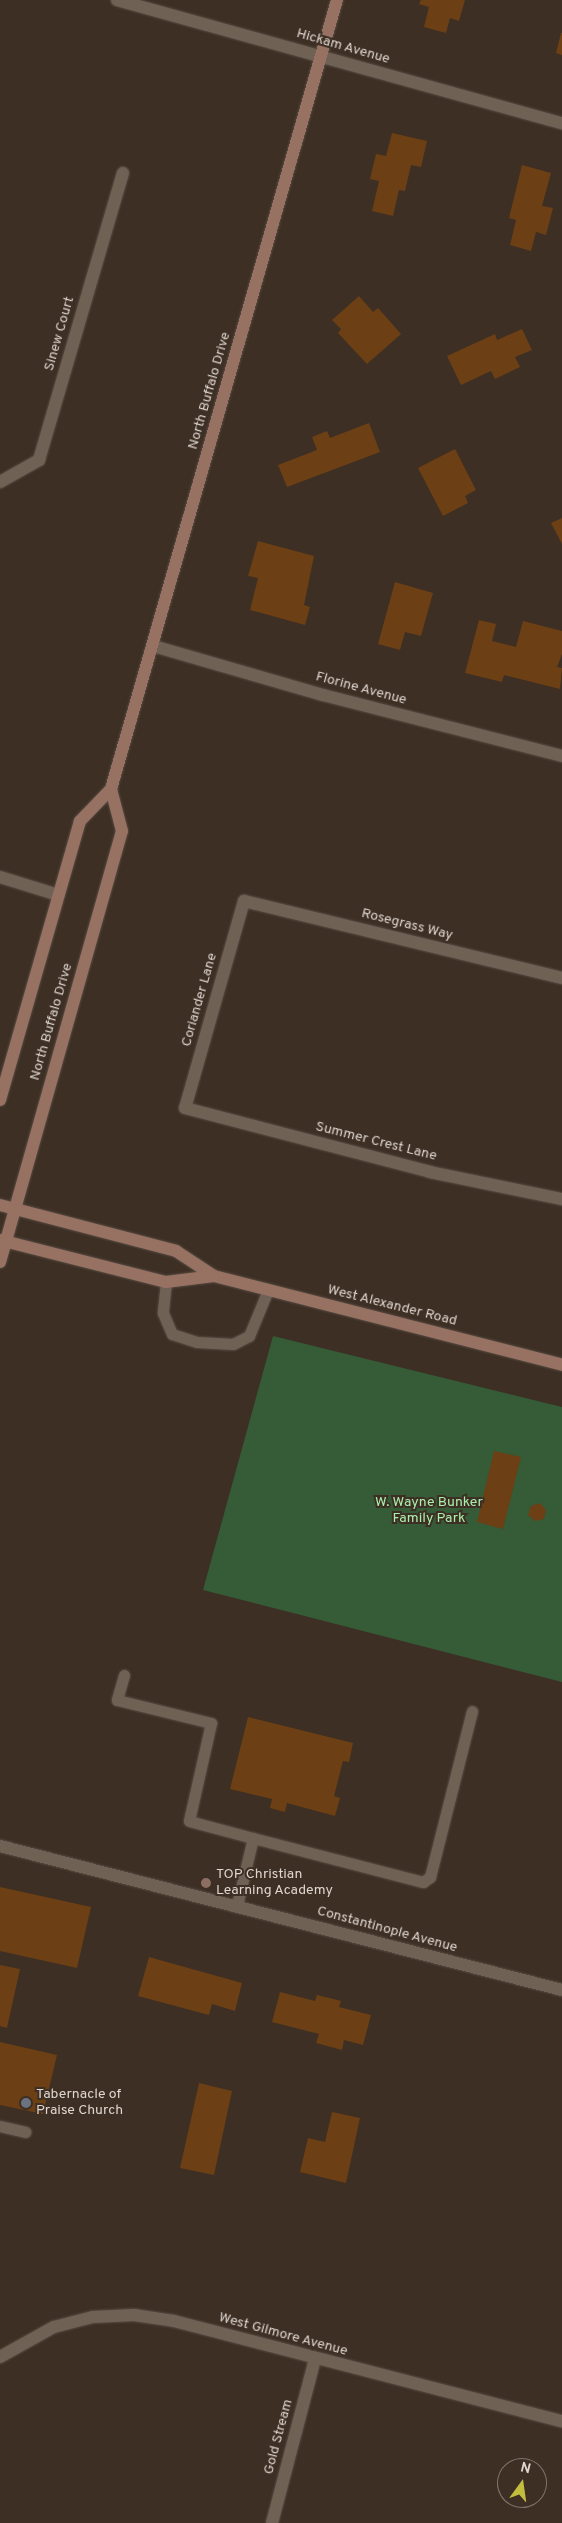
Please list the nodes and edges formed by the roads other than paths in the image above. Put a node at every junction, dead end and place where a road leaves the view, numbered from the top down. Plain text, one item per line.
1 (117, 0) edge
2 (336, 0) edge
3 (321, 56) junction
4 (562, 123) edge
5 (123, 173) dead end
6 (0, 482) edge
7 (153, 646) junction
8 (562, 756) edge
9 (111, 789) junction
10 (0, 877) edge
11 (58, 895) junction
12 (244, 901) joint
13 (562, 978) edge
14 (0, 1100) edge
15 (184, 1108) joint
16 (562, 1199) edge
17 (0, 1205) edge
18 (14, 1209) junction
19 (2, 1240) edge
20 (0, 1262) edge
21 (214, 1276) junction
22 (166, 1282) junction
23 (268, 1290) junction
24 (562, 1365) edge
25 (124, 1675) dead end
26 (472, 1711) dead end
27 (253, 1838) junction
28 (0, 1846) edge
29 (236, 1906) junction
30 (562, 1990) edge
31 (0, 2126) edge
32 (25, 2132) dead end
33 (0, 2357) edge
34 (315, 2360) junction
35 (562, 2421) edge
36 (272, 2523) edge

1 - 3 street, Hickam Avenue
2 - 3 main road, North Buffalo Drive
3 - 4 street, Hickam Avenue
3 - 7 main road, North Buffalo Drive
5 - 6 street, Sinew Court
7 - 8 street, Florine Avenue
7 - 9 main road, North Buffalo Drive
9 - 11 main road, North Buffalo Drive
9 - 18 main road, North Buffalo Drive
10 - 11 street
11 - 14 main road, North Buffalo Drive
12 - 13 street, Rosegrass Way
12 - 15 street, Coriander Lane
15 - 16 street, Summer Crest Lane
17 - 18 main road, West Alexander Road
18 - 19 main road, North Buffalo Drive
18 - 21 main road, West Alexander Road
19 - 20 main road, North Buffalo Drive
19 - 22 main road, West Alexander Road
21 - 22 main road, West Alexander Road
21 - 23 main road, West Alexander Road
22 - 23 lane
23 - 24 main road, West Alexander Road
25 - 27 lane
26 - 27 lane
27 - 29 lane
28 - 29 street, Constantinople Avenue
29 - 30 street, Constantinople Avenue
31 - 32 lane
33 - 34 street, West Gilmore Avenue
34 - 35 street, West Gilmore Avenue
34 - 36 street, Gold Stream

